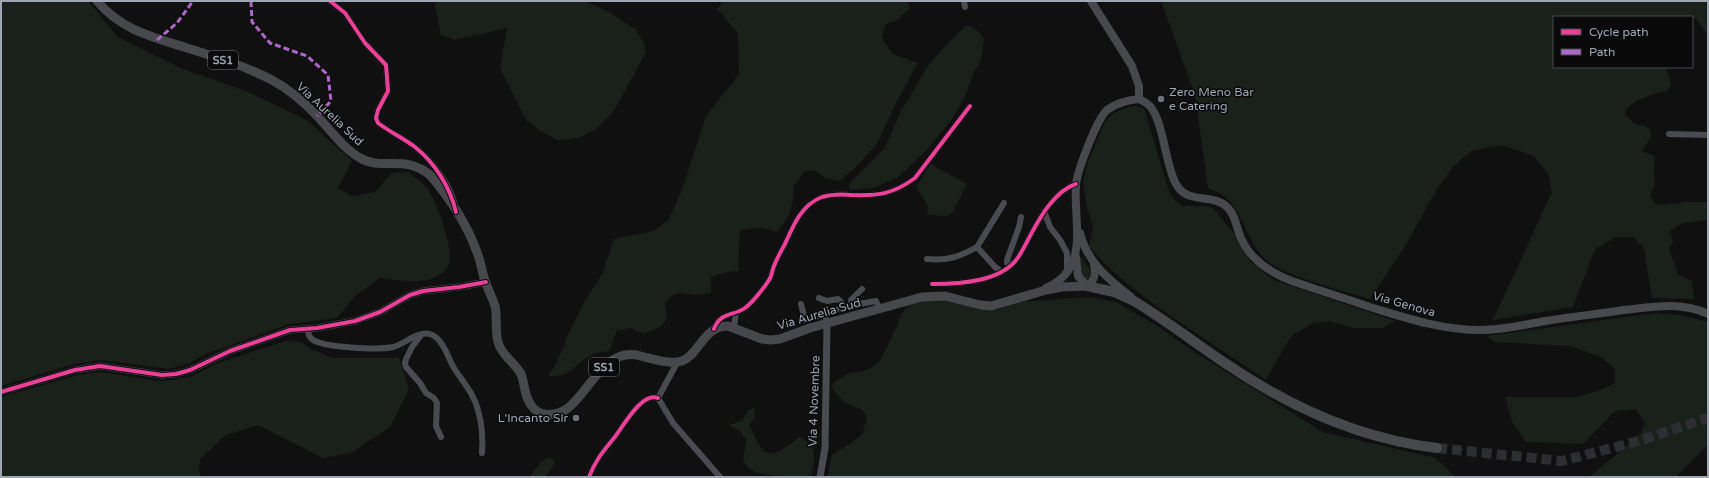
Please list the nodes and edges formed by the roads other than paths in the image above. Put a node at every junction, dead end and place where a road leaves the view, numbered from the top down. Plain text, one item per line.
1 (97, 1) edge
2 (330, 1) edge
3 (1091, 1) edge
4 (1139, 99) junction
5 (970, 106) dead end
6 (1669, 134) dead end
7 (1708, 135) edge
8 (1076, 184) junction
9 (1004, 203) dead end
10 (1044, 211) junction
11 (456, 212) junction
12 (1021, 217) dead end
13 (1078, 225) junction
14 (977, 247) junction
15 (1076, 250) junction
16 (927, 259) dead end
17 (1012, 264) junction
18 (1094, 264) junction
19 (1002, 272) junction
20 (1067, 272) junction
21 (486, 282) junction
22 (932, 284) dead end
23 (1087, 286) junction
24 (862, 289) dead end
25 (1030, 294) junction
26 (819, 298) dead end
27 (801, 304) dead end
28 (1146, 308) junction
29 (880, 309) junction
30 (736, 312) junction
31 (825, 314) junction
32 (1708, 314) edge
33 (827, 324) junction
34 (734, 328) junction
35 (308, 329) junction
36 (714, 329) junction
37 (422, 334) junction
38 (678, 361) junction
39 (1, 392) edge
40 (658, 398) junction
41 (441, 437) dead end
42 (1437, 448) tunnel mouth
43 (482, 453) dead end
44 (589, 477) edge
45 (720, 477) edge
46 (820, 477) edge

1 - 11 main road, Via Aurelia Sud / SS1
2 - 11 street
3 - 4 main road
4 - 8 main road, Via Aurelia Sud
4 - 32 main road, Via Genova
5 - 30 street
6 - 7 street
8 - 10 street
8 - 13 main road, Via Aurelia Sud
9 - 14 street
10 - 17 street
10 - 20 street
11 - 21 main road, Via Aurelia Sud / SS1
12 - 17 street
13 - 15 main road, Via Aurelia Sud
13 - 18 main road
14 - 16 street
14 - 19 street
15 - 20 main road, Via Aurelia Sud
15 - 23 main road
17 - 19 street
18 - 23 main road
18 - 28 main road
19 - 22 street
20 - 25 main road, Via Aurelia Sud
21 - 35 street
21 - 38 main road, Via Aurelia Sud / SS1
23 - 25 main road
23 - 28 highway
24 - 29 street
25 - 29 main road, Via Aurelia Sud
26 - 31 street
27 - 31 street
28 - 42 highway
29 - 33 main road, Via Aurelia Sud
30 - 34 street
30 - 36 street
31 - 33 street
33 - 34 main road, Via Aurelia Sud
33 - 46 street, Via 4 Novembre
34 - 36 main road, Via Aurelia Sud
35 - 37 street
35 - 39 street
36 - 38 main road
37 - 41 street
37 - 43 street
38 - 40 street
40 - 44 street
40 - 45 street

